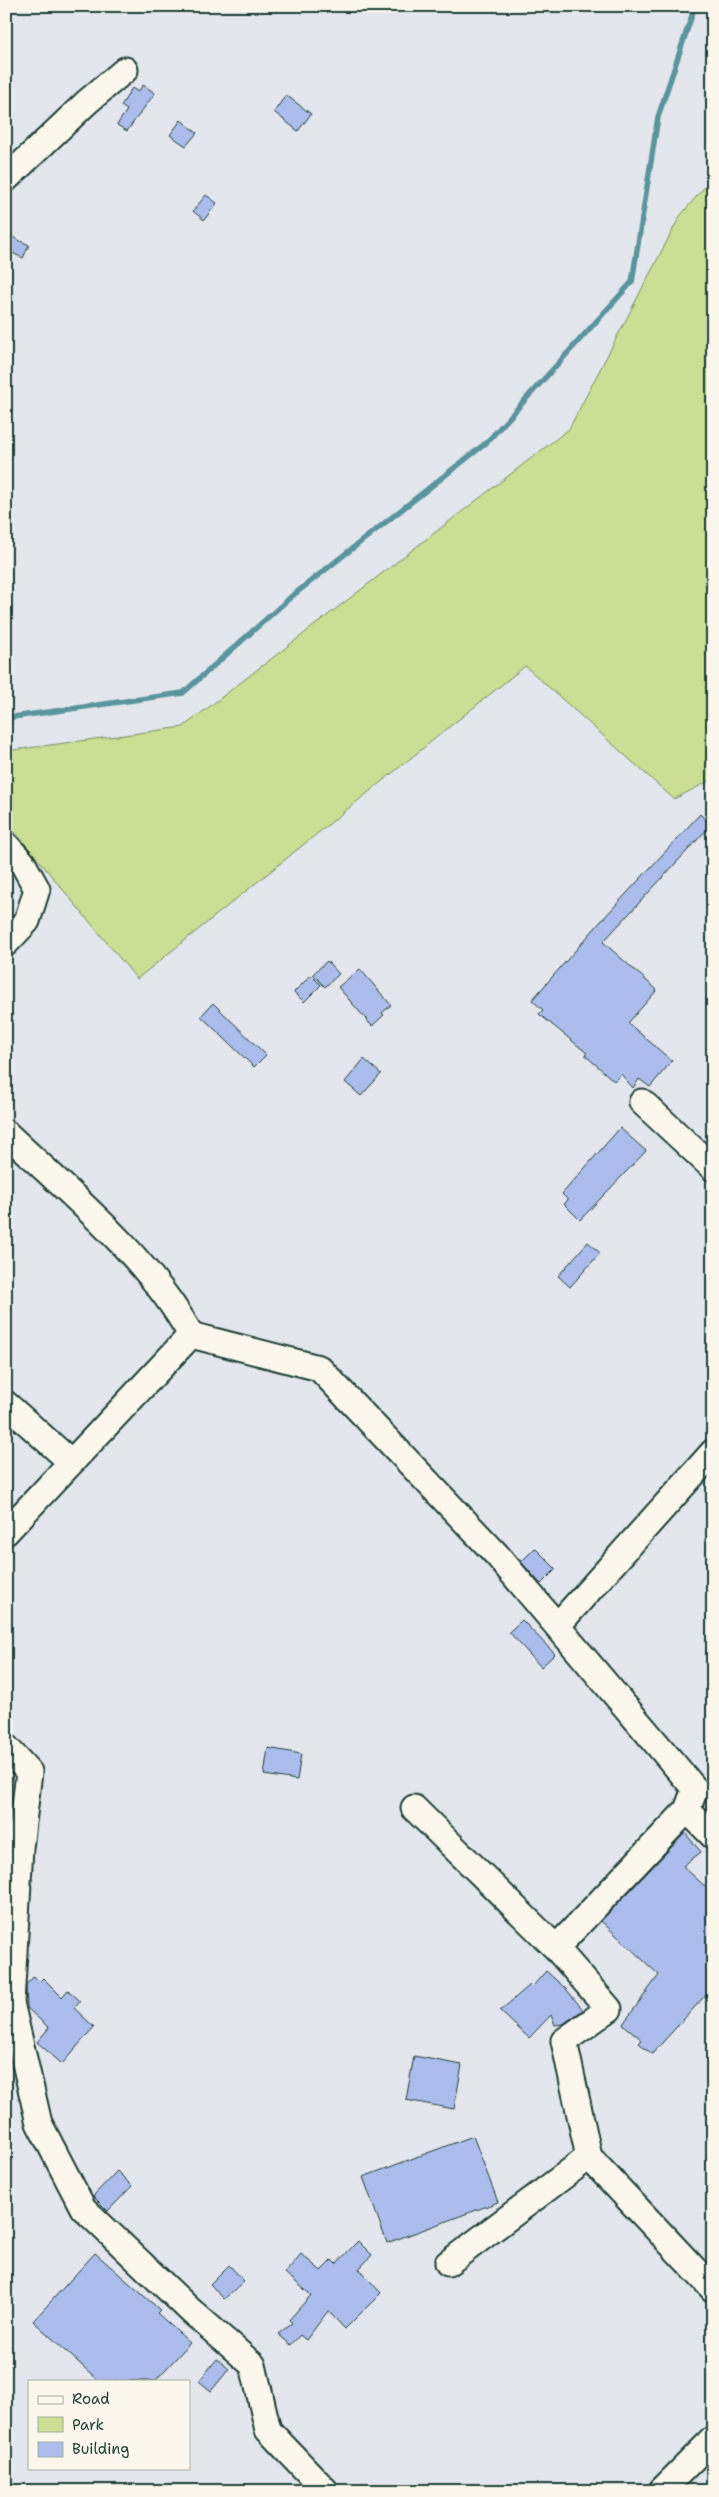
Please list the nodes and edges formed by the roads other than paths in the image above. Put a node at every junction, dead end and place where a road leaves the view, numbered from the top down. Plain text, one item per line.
1 (125, 70) dead end
2 (6, 179) edge
3 (6, 845) edge
4 (6, 943) edge
5 (642, 1102) dead end
6 (6, 1133) edge
7 (713, 1168) edge
8 (191, 1335) junction
9 (6, 1404) edge
10 (713, 1452) edge
11 (71, 1462) junction
12 (6, 1532) edge
13 (558, 1625) junction
14 (6, 1747) edge
15 (414, 1808) dead end
16 (687, 1810) junction
17 (713, 1836) edge
18 (556, 1948) junction
19 (589, 2157) junction
20 (448, 2263) dead end
21 (713, 2289) edge
22 (713, 2439) edge
23 (326, 2491) edge
24 (661, 2491) edge

1 - 2 street
3 - 4 street
5 - 7 street
6 - 8 street
8 - 11 street
8 - 13 street
9 - 11 street
10 - 13 street
11 - 12 street
13 - 16 street
14 - 23 street
15 - 18 street
16 - 17 street
16 - 18 street
18 - 19 street
19 - 20 street
19 - 21 street
22 - 24 street

